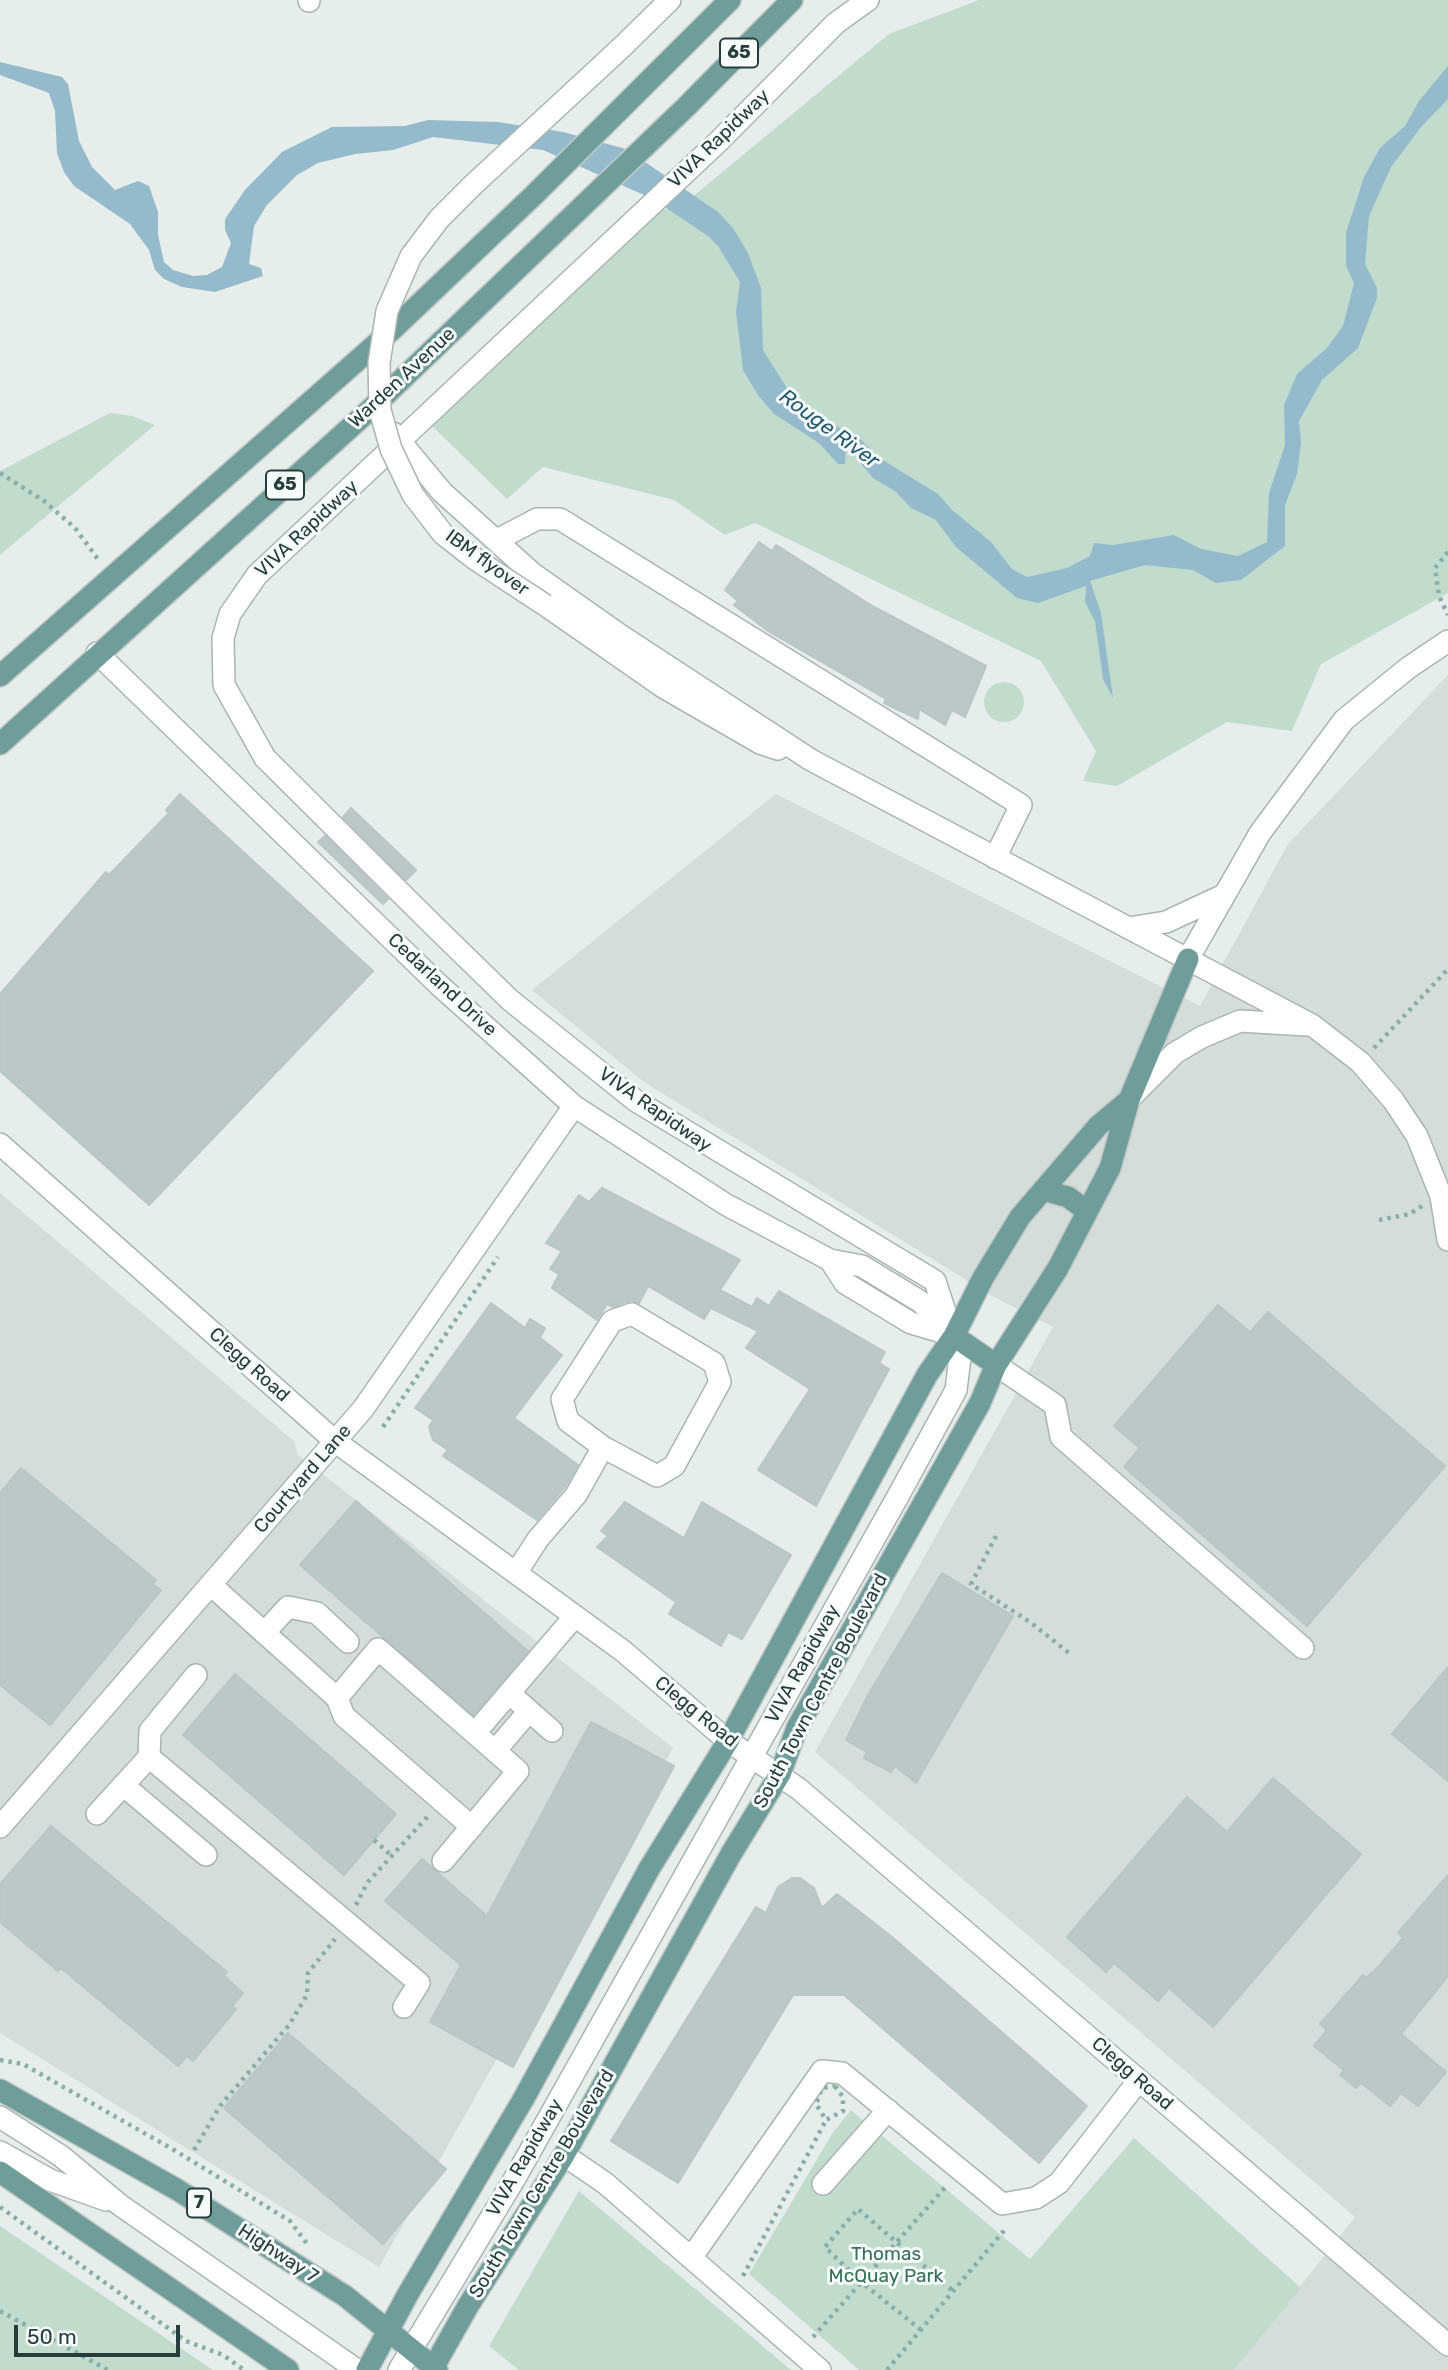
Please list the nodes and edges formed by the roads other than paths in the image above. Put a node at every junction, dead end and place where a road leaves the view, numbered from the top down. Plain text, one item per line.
1 (670, 0) edge
2 (730, 0) edge
3 (792, 0) edge
4 (868, 0) edge
5 (374, 406) junction
6 (400, 443) junction
7 (497, 540) junction
8 (1448, 641) edge
9 (97, 653) junction
10 (0, 676) edge
11 (0, 744) edge
12 (811, 760) junction
13 (995, 858) junction
14 (1224, 895) junction
15 (1128, 928) junction
16 (1188, 959) junction
17 (1312, 1025) junction
18 (1129, 1100) junction
19 (574, 1106) junction
20 (0, 1144) edge
21 (1043, 1190) junction
22 (1087, 1212) junction
23 (1448, 1240) edge
24 (954, 1336) junction
25 (996, 1365) junction
26 (336, 1442) junction
27 (603, 1447) junction
28 (516, 1573) junction
29 (211, 1585) junction
30 (575, 1616) junction
31 (264, 1633) junction
32 (348, 1642) dead end
33 (1303, 1648) dead end
34 (196, 1675) dead end
35 (509, 1693) junction
36 (337, 1698) junction
37 (530, 1711) junction
38 (552, 1731) dead end
39 (475, 1733) junction
40 (728, 1741) junction
41 (495, 1751) junction
42 (753, 1756) junction
43 (149, 1757) junction
44 (780, 1774) junction
45 (123, 1785) junction
46 (97, 1814) dead end
47 (0, 1827) edge
48 (472, 1827) junction
49 (206, 1855) dead end
50 (443, 1861) dead end
51 (404, 2007) dead end
52 (1139, 2080) junction
53 (0, 2090) edge
54 (888, 2110) junction
55 (0, 2117) edge
56 (0, 2152) edge
57 (564, 2155) junction
58 (0, 2172) edge
59 (823, 2184) dead end
60 (120, 2204) junction
61 (691, 2258) junction
62 (388, 2331) junction
63 (1448, 2346) edge
64 (412, 2350) junction
65 (435, 2369) edge
66 (288, 2370) edge
67 (357, 2370) edge
68 (367, 2370) edge
69 (399, 2370) edge
70 (820, 2370) edge

1 - 12 street, IBM flyover, bridge
2 - 10 main road, 65
3 - 5 main road, Warden Avenue / 65
4 - 6 street, VIVA Rapidway
5 - 6 street
5 - 9 main road, Warden Avenue / 65
6 - 7 street
6 - 24 street, VIVA Rapidway
7 - 12 street
7 - 13 street
8 - 14 street
9 - 11 main road, Warden Avenue / 65
9 - 19 street, Cedarland Drive
12 - 13 street
13 - 15 street
14 - 15 street
14 - 16 street
15 - 16 street
16 - 17 street
16 - 18 main road, South Town Centre Boulevard
17 - 18 street
17 - 23 street
18 - 21 main road
18 - 22 main road, South Town Centre Boulevard
19 - 24 street, Cedarland Drive
19 - 26 street, Courtyard Lane
20 - 26 street, Clegg Road
21 - 22 main road
21 - 24 main road
22 - 25 main road, South Town Centre Boulevard
24 - 25 main road, Cedarland Drive
24 - 40 main road
24 - 42 street, VIVA Rapidway
25 - 33 street
25 - 44 main road, South Town Centre Boulevard
26 - 28 street, Clegg Road
26 - 29 street, Courtyard Lane
27 - 27 street
27 - 28 street
28 - 30 street, Clegg Road
29 - 31 street
29 - 47 street, Courtyard Lane
30 - 35 street
30 - 40 street, Clegg Road
31 - 32 street
31 - 36 street
34 - 43 street
35 - 37 street
35 - 39 street
36 - 39 street
36 - 48 street
37 - 38 street
37 - 41 street
39 - 41 street
40 - 42 street, Clegg Road
40 - 62 main road
41 - 48 street
42 - 44 street, Clegg Road
42 - 64 street, VIVA Rapidway
43 - 45 street
43 - 51 street
44 - 52 street, Clegg Road
44 - 57 main road, South Town Centre Boulevard
45 - 46 street
45 - 49 street
48 - 50 street
52 - 54 street
52 - 63 street, Clegg Road
53 - 62 main road, Highway 7 / 7
54 - 59 street
54 - 61 street
55 - 60 street
56 - 60 street
57 - 61 street
57 - 65 main road, South Town Centre Boulevard
58 - 66 main road
60 - 67 street
61 - 70 street
62 - 64 main road, Highway 7 / 7
62 - 68 main road
64 - 65 main road, Highway 7 / 7
64 - 69 street, VIVA Rapidway

